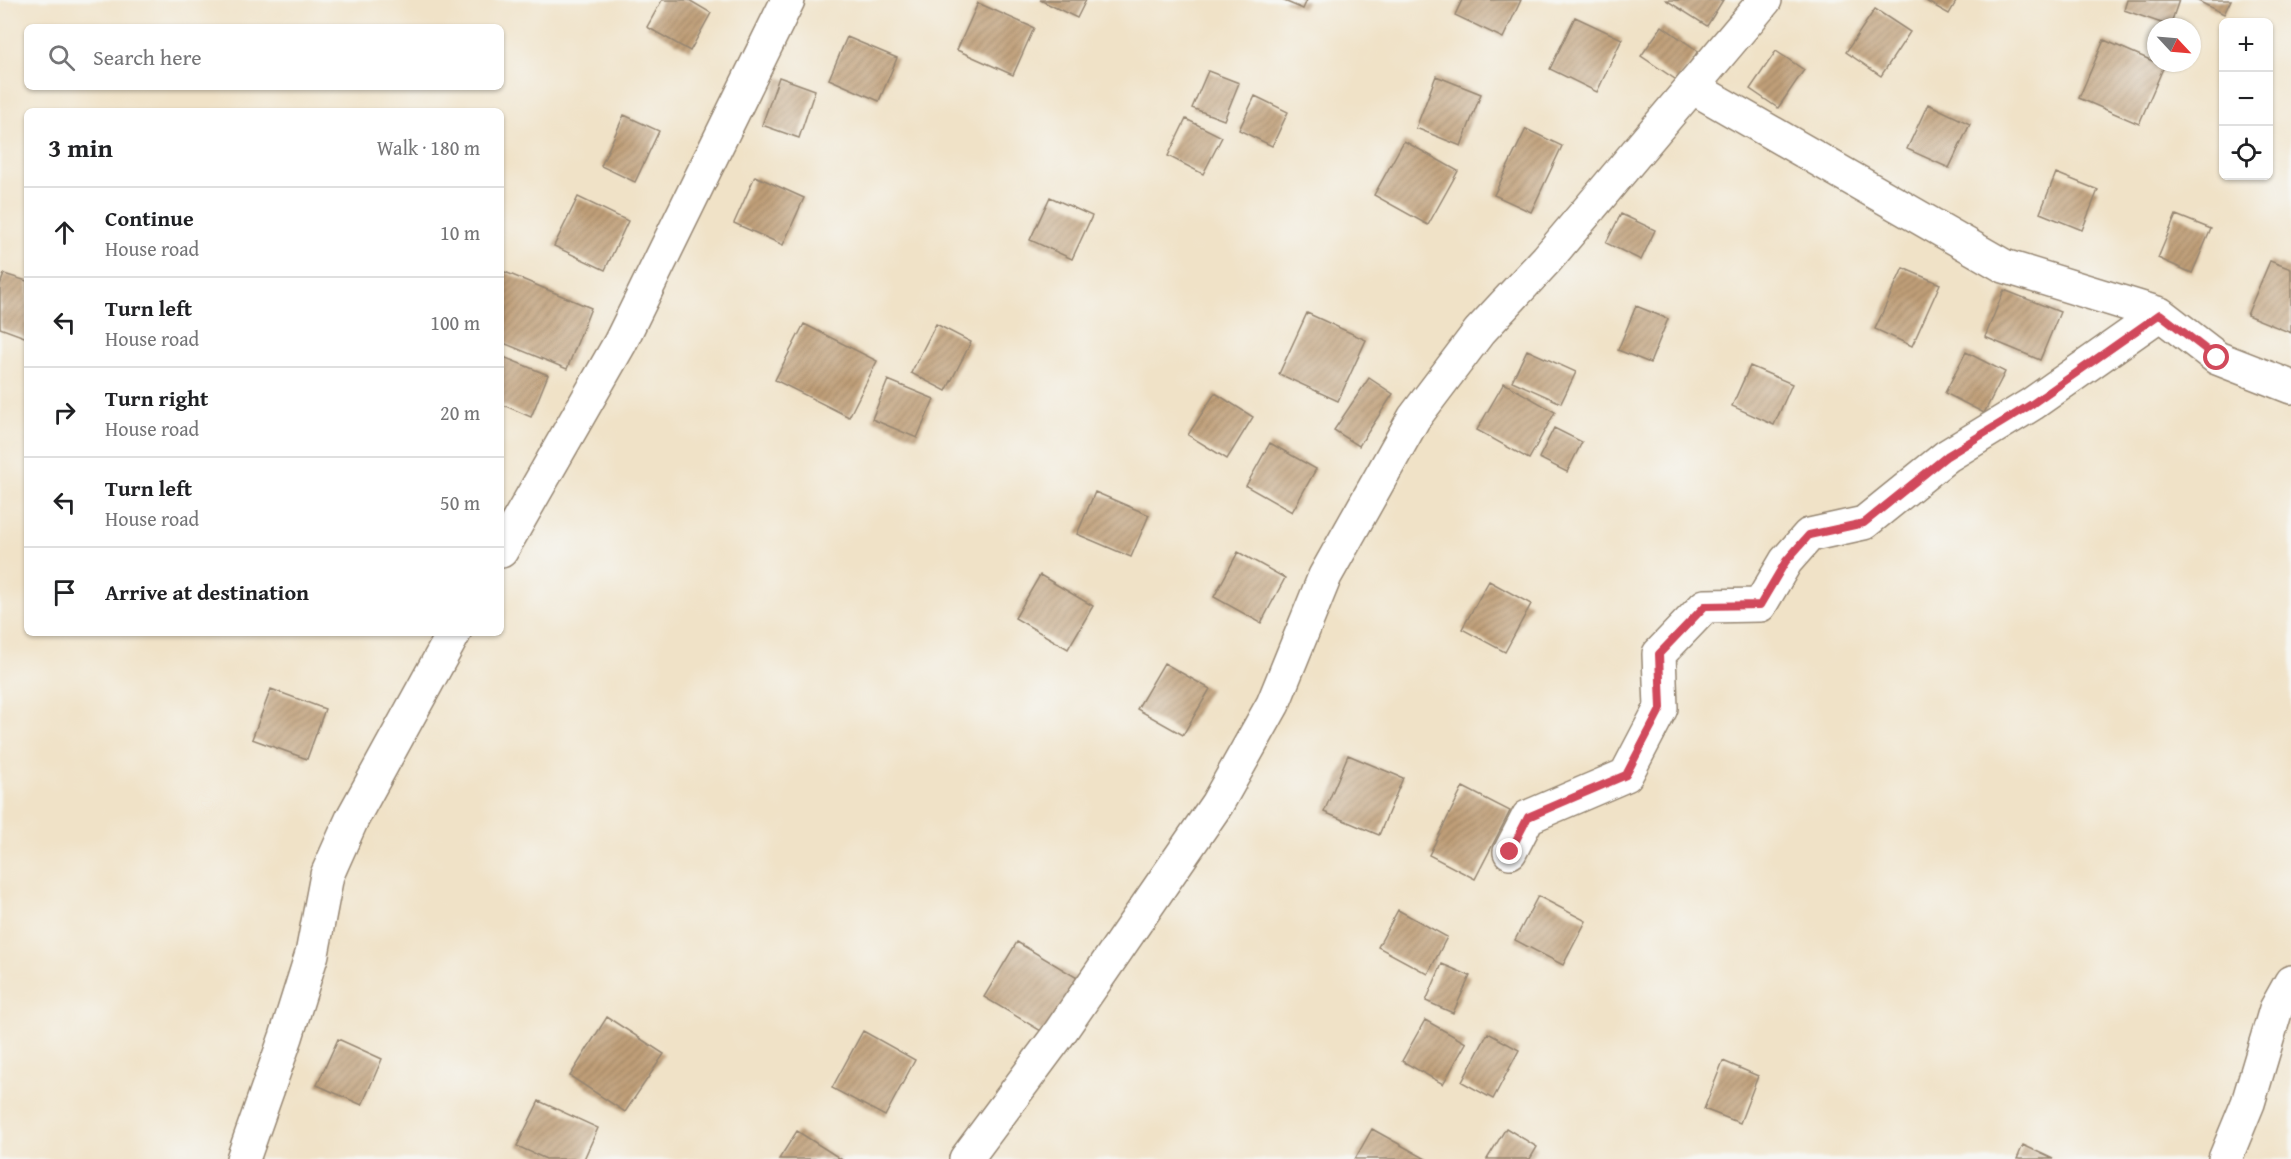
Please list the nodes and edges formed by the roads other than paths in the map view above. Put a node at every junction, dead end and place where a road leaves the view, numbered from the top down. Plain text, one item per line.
1 (788, 0) edge
2 (1765, 0) edge
3 (1692, 87) junction
4 (2160, 314) junction
5 (2291, 387) edge
6 (504, 546) edge
7 (452, 636) edge
8 (1510, 852) dead end
9 (2291, 982) edge
10 (243, 1159) edge
11 (966, 1159) edge
12 (2225, 1159) edge

1 - 6 street
2 - 3 street
3 - 4 street
3 - 11 street
4 - 5 street
4 - 8 street
7 - 10 street
9 - 12 street

